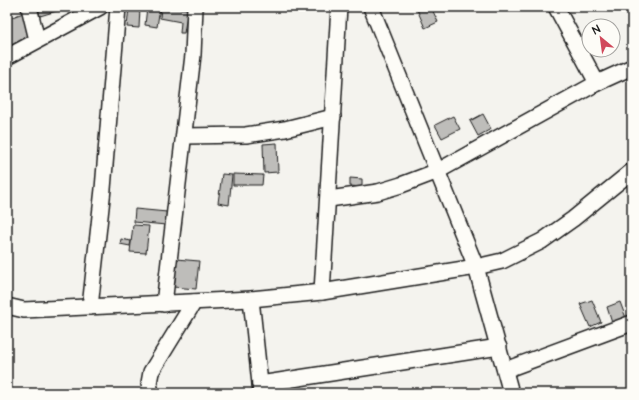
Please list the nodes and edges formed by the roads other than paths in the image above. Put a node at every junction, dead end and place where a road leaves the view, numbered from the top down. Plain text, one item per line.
1 (29, 7) edge
2 (100, 7) edge
3 (118, 7) edge
4 (195, 7) edge
5 (339, 7) edge
6 (371, 7) edge
7 (561, 8) edge
8 (37, 40) junction
9 (7, 57) edge
10 (632, 67) edge
11 (597, 83) junction
12 (333, 117) junction
13 (184, 136) junction
14 (438, 171) junction
15 (632, 171) edge
16 (328, 199) junction
17 (476, 267) junction
18 (322, 292) junction
19 (251, 299) junction
20 (194, 302) junction
21 (164, 304) junction
22 (7, 306) edge
23 (90, 307) junction
24 (632, 323) edge
25 (499, 347) junction
26 (505, 370) junction
27 (261, 388) edge
28 (151, 393) edge
29 (511, 393) edge

1 - 8 street
2 - 8 street
3 - 23 street
4 - 13 street
5 - 12 street
6 - 14 street
7 - 11 street
8 - 9 street
10 - 11 street
11 - 14 street
12 - 13 street
12 - 16 street
13 - 21 street
14 - 16 street
14 - 17 street
15 - 17 street
16 - 18 street
17 - 18 street
17 - 25 street
18 - 19 street
19 - 20 street
19 - 27 street
20 - 21 street
20 - 28 street
21 - 23 street
22 - 23 street
24 - 26 street
25 - 26 street
25 - 27 street
26 - 29 street

